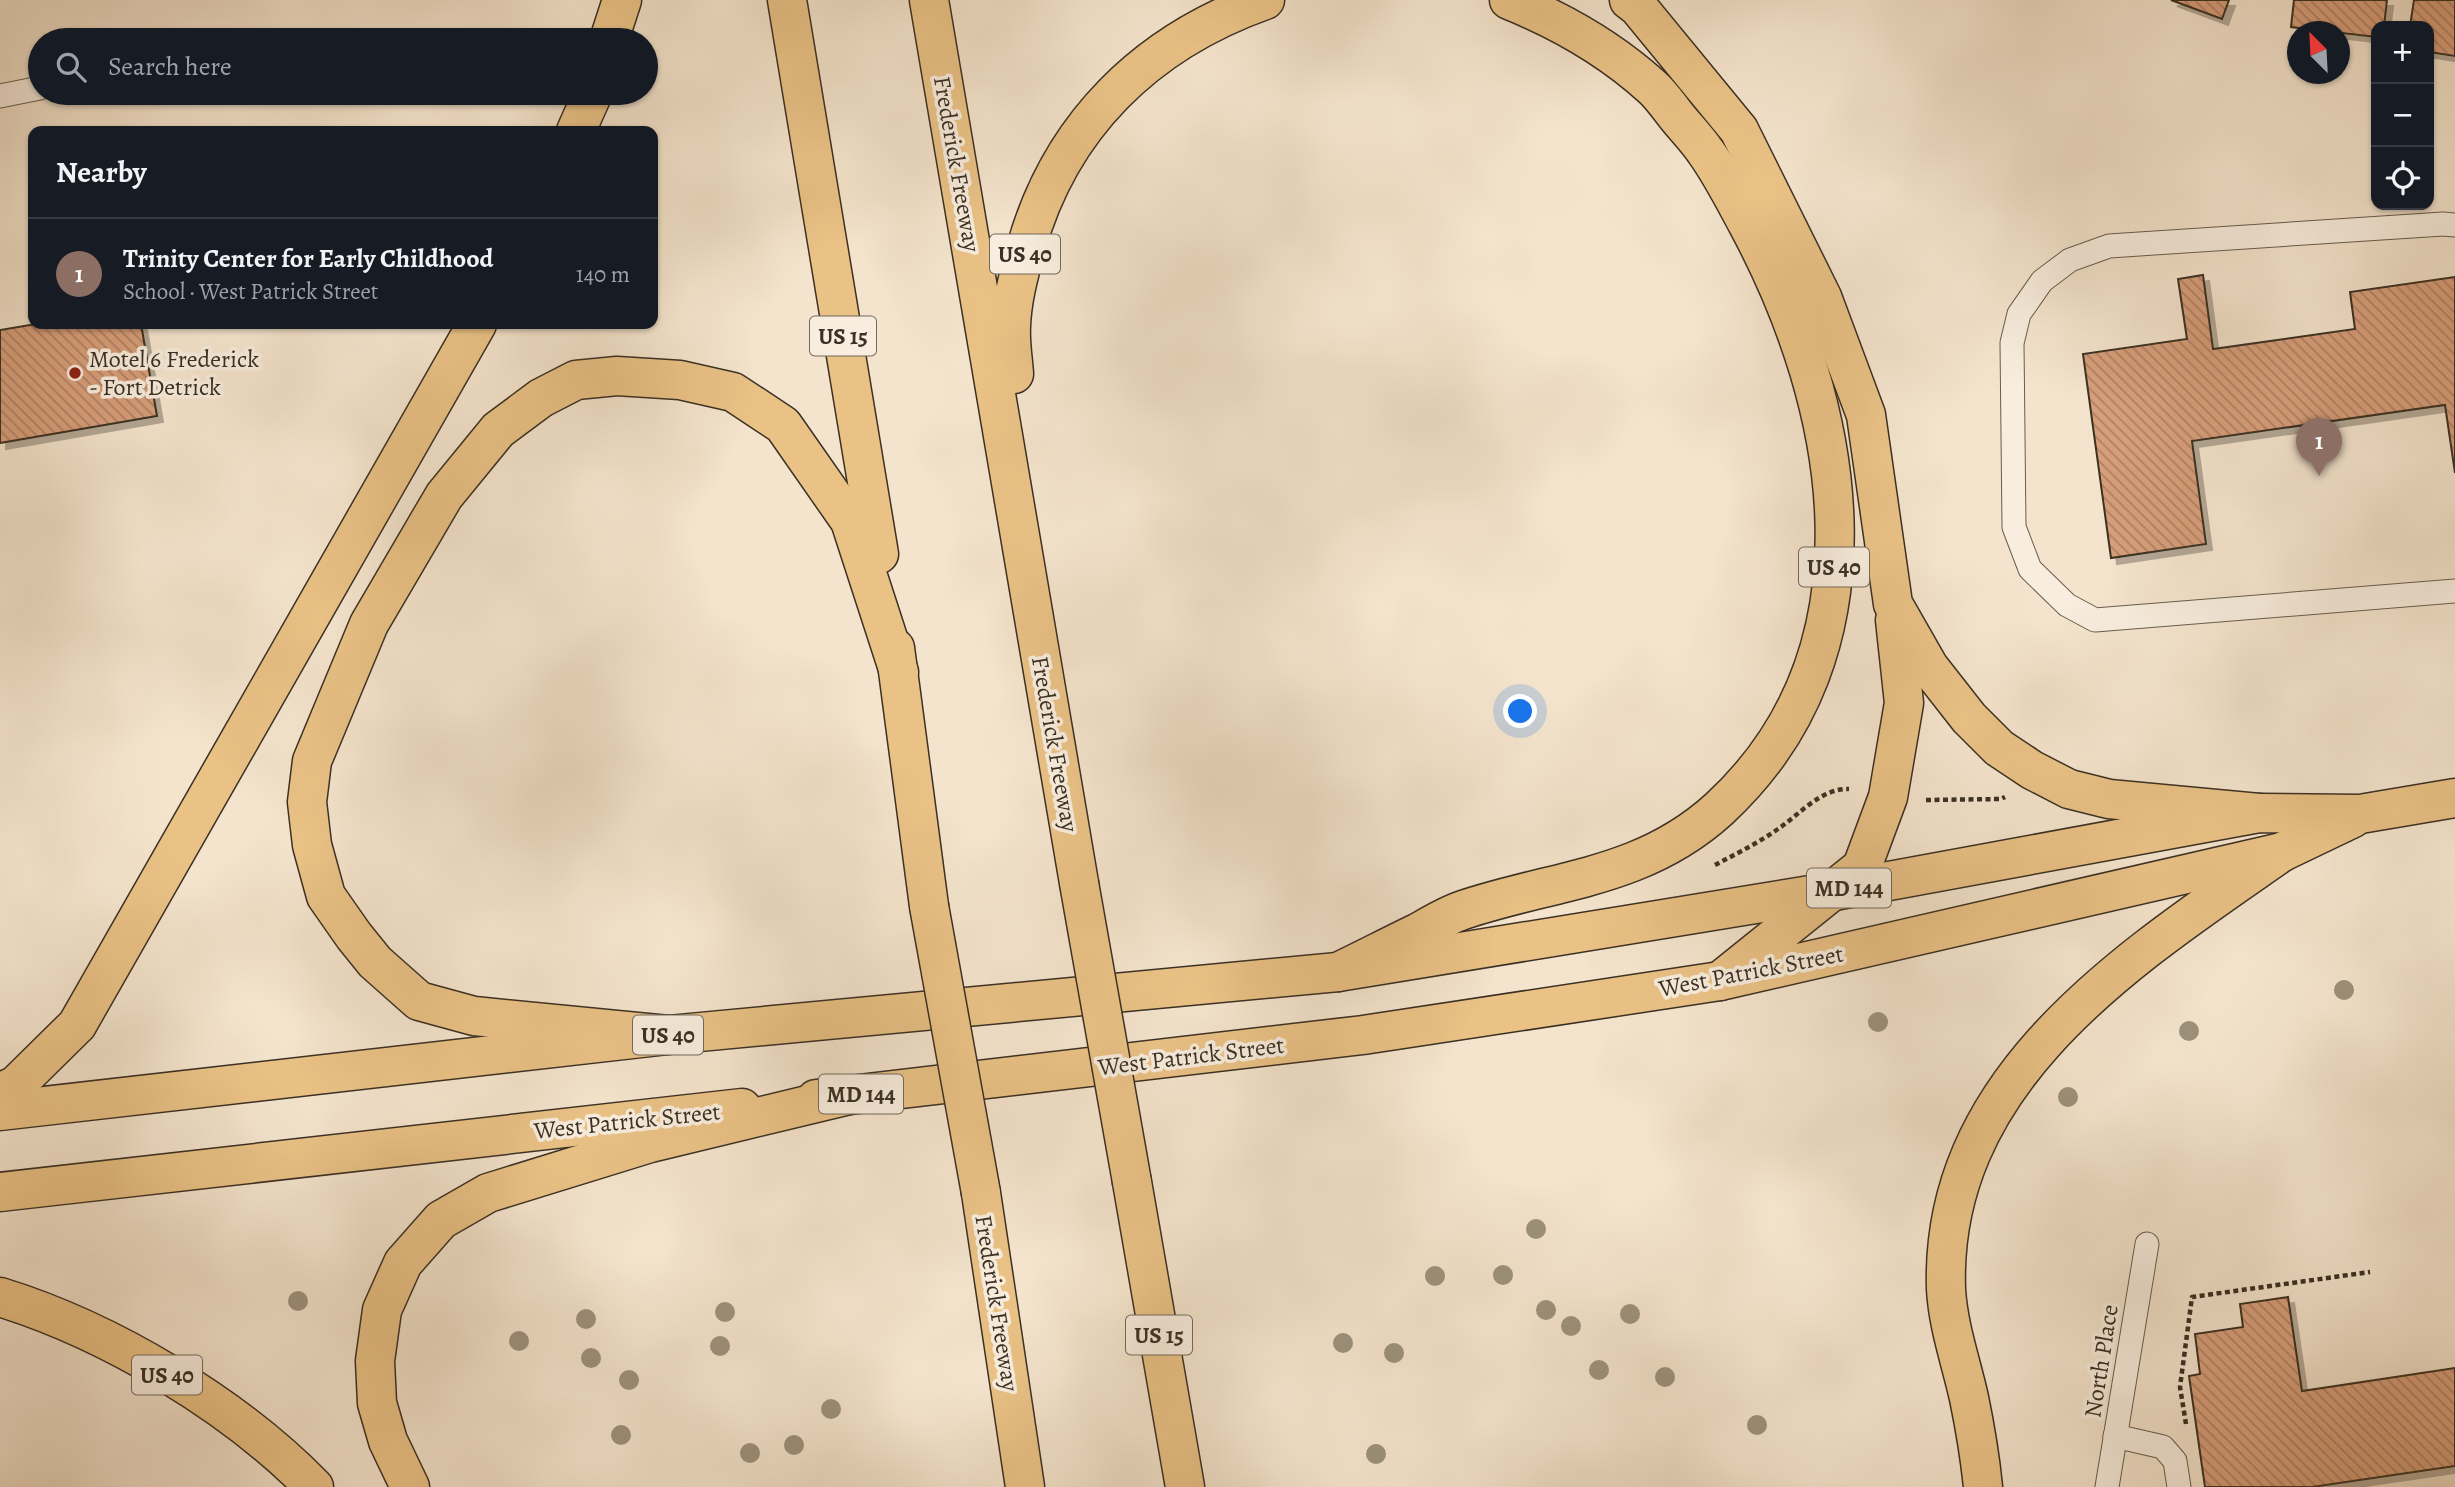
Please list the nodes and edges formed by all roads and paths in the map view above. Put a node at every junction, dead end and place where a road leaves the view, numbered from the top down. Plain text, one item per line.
1 (622, 0) edge
2 (787, 0) edge
3 (929, 0) edge
4 (1265, 0) edge
5 (1509, 0) edge
6 (1629, 0) edge
7 (613, 28) edge
8 (28, 90) edge
9 (0, 96) edge
10 (588, 105) edge
11 (578, 126) edge
12 (2455, 225) edge
13 (474, 329) edge
14 (2455, 591) edge
15 (1893, 604) junction
16 (1034, 617) junction
17 (899, 672) junction
18 (1849, 789) dead end
19 (2012, 793) dead end
20 (2455, 798) edge
21 (1920, 800) dead end
22 (2259, 813) junction
23 (2360, 814) junction
24 (2282, 852) junction
25 (1709, 869) dead end
26 (1829, 892) junction
27 (1338, 972) junction
28 (1720, 981) junction
29 (668, 1035) junction
30 (0, 1093) edge
31 (849, 1096) junction
32 (0, 1111) edge
33 (0, 1192) edge
34 (2147, 1244) dead end
35 (2370, 1272) dead end
36 (0, 1297) edge
37 (2115, 1436) junction
38 (2188, 1437) dead end
39 (314, 1487) edge
40 (410, 1487) edge
41 (1025, 1487) edge
42 (1185, 1487) edge
43 (1983, 1487) edge
44 (2107, 1487) edge
45 (2179, 1487) edge

1 - 7 main road
2 - 17 main road, Frederick Freeway / US 15
3 - 16 main road, Frederick Freeway / US 15
4 - 16 main road, US 40
5 - 27 main road, US 40
6 - 15 main road
8 - 9 lane
10 - 11 main road
12 - 14 lane
13 - 30 main road
15 - 22 main road
15 - 26 main road
16 - 42 main road, Frederick Freeway / US 15, bridge
17 - 29 main road
17 - 41 main road, Frederick Freeway / US 15, bridge
18 - 25 path
19 - 21 path
20 - 23 main road, West Patrick Street / MD 144
22 - 23 main road, West Patrick Street / MD 144
22 - 26 main road, West Patrick Street / MD 144
23 - 24 main road, West Patrick Street / MD 144
24 - 28 main road, West Patrick Street / MD 144
24 - 43 main road
26 - 27 main road, West Patrick Street / MD 144
26 - 28 main road
27 - 29 main road, West Patrick Street / US 40
28 - 31 main road, West Patrick Street / MD 144
29 - 32 main road, West Patrick Street / US 40
31 - 33 main road, West Patrick Street / MD 144
31 - 40 main road
34 - 37 lane, North Place
35 - 38 path
36 - 39 main road, US 40
37 - 44 lane, North Place
37 - 45 lane

